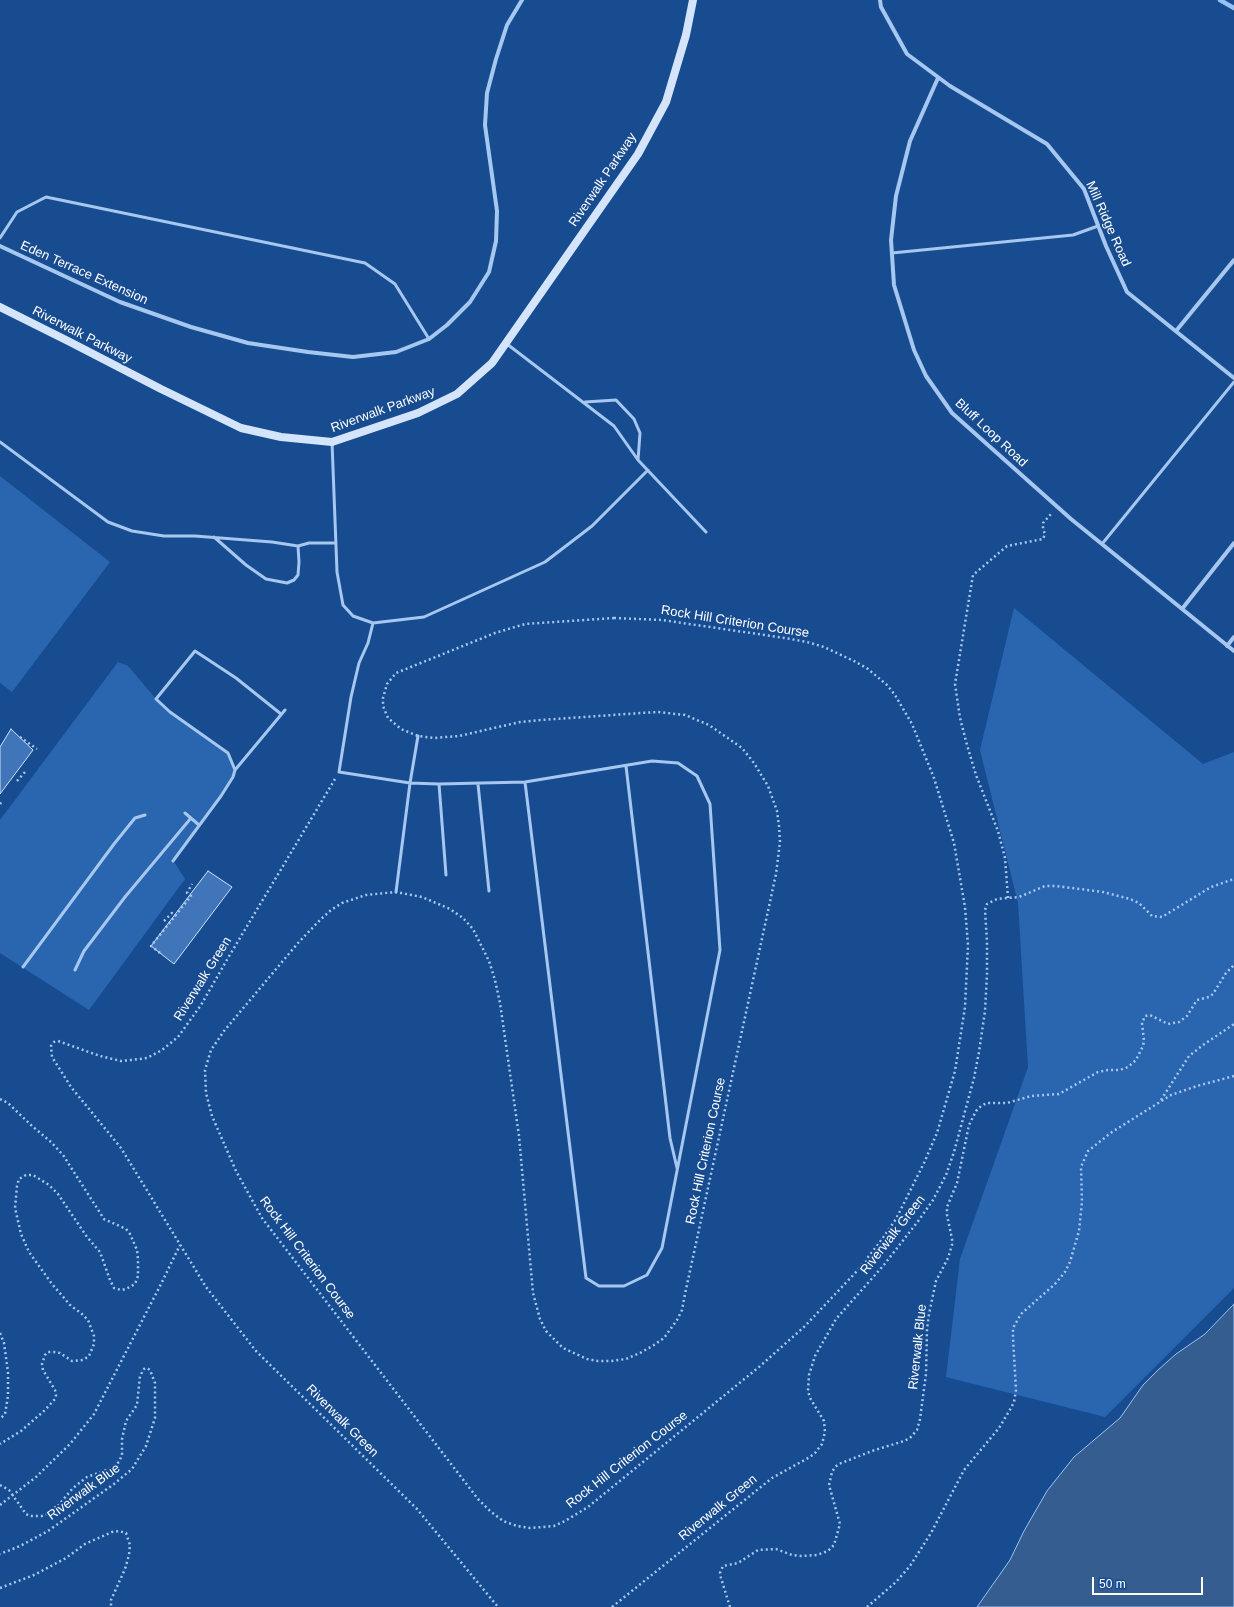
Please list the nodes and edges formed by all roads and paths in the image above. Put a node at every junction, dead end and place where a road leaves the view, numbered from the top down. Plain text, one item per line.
1 (522, 0) edge
2 (693, 0) edge
3 (880, 0) edge
4 (938, 78) junction
5 (1098, 226) junction
6 (0, 238) edge
7 (0, 246) edge
8 (892, 253) junction
9 (1234, 260) edge
10 (0, 307) edge
11 (1176, 331) junction
12 (429, 339) junction
13 (506, 343) junction
14 (1234, 378) edge
15 (1234, 382) edge
16 (584, 402) junction
17 (0, 442) edge
18 (332, 442) junction
19 (638, 460) junction
20 (648, 470) junction
21 (1057, 506) junction
22 (706, 532) dead end
23 (214, 537) junction
24 (335, 543) junction
25 (1102, 544) junction
26 (1234, 544) edge
27 (298, 546) junction
28 (1182, 609) junction
29 (373, 623) junction
30 (1234, 637) edge
31 (1227, 646) junction
32 (1234, 651) edge
33 (285, 710) dead end
34 (281, 714) junction
35 (418, 736) junction
36 (20, 737) dead end
37 (37, 749) dead end
38 (626, 766) junction
39 (235, 770) junction
40 (25, 772) dead end
41 (340, 772) junction
42 (17, 781) dead end
43 (525, 782) junction
44 (410, 783) junction
45 (439, 784) junction
46 (478, 784) junction
47 (3, 800) dead end
48 (0, 804) edge
49 (185, 813) dead end
50 (145, 815) dead end
51 (192, 818) junction
52 (199, 825) junction
53 (173, 861) dead end
54 (446, 875) dead end
55 (1234, 879) edge
56 (192, 884) dead end
57 (489, 891) dead end
58 (396, 892) junction
59 (1008, 898) junction
60 (176, 916) junction
61 (164, 922) dead end
62 (160, 953) dead end
63 (1234, 965) edge
64 (23, 968) dead end
65 (75, 970) dead end
66 (1234, 1024) edge
67 (1234, 1076) edge
68 (0, 1100) edge
69 (1160, 1101) junction
70 (677, 1170) junction
71 (180, 1245) junction
72 (0, 1333) edge
73 (0, 1419) edge
74 (0, 1444) edge
75 (0, 1485) edge
76 (13, 1496) junction
77 (0, 1505) edge
78 (0, 1554) edge
79 (0, 1588) edge
80 (110, 1607) edge
81 (498, 1607) edge
82 (612, 1607) edge
83 (730, 1607) edge
84 (867, 1607) edge

1 - 12 street, Eden Terrace Extension
2 - 13 street, Riverwalk Parkway
3 - 4 street, Mill Ridge Road
4 - 5 street, Mill Ridge Road
4 - 8 street, Bluff Loop Road
5 - 8 lane
5 - 11 street, Mill Ridge Road
6 - 12 lane
7 - 12 street, Eden Terrace Extension
8 - 21 street, Bluff Loop Road
9 - 11 street
10 - 18 street, Riverwalk Parkway
11 - 14 street, Mill Ridge Road
13 - 16 lane
13 - 18 street, Riverwalk Parkway
15 - 25 lane
16 - 19 lane
16 - 19 lane
17 - 23 lane
18 - 24 lane
19 - 20 lane
20 - 22 lane
20 - 29 lane
21 - 25 street, Bluff Loop Road
21 - 59 path
23 - 27 lane
23 - 27 lane
24 - 27 lane
24 - 29 lane
25 - 28 street, Bluff Loop Road
26 - 28 street
28 - 31 street, Bluff Loop Road
29 - 41 lane
30 - 31 street
31 - 32 street, Bluff Loop Road
33 - 34 lane
34 - 39 lane
34 - 39 lane
35 - 44 lane
35 - 58 path, Rock Hill Criterion Course
35 - 58 path, Rock Hill Criterion Course
36 - 37 path
38 - 43 lane
38 - 70 lane
38 - 70 lane
39 - 52 lane
40 - 42 path
41 - 44 lane
41 - 71 path, Riverwalk Green
43 - 46 lane
43 - 70 lane
44 - 45 lane
44 - 58 lane
45 - 46 lane
45 - 54 lane
46 - 57 lane
47 - 48 path
49 - 51 lane
50 - 64 lane
51 - 52 lane
51 - 65 lane
52 - 53 lane
55 - 59 path, Riverwalk Green
56 - 60 path
59 - 82 path, Riverwalk Green
60 - 61 path
60 - 62 path
63 - 83 path, Riverwalk Blue
66 - 69 path
67 - 69 path
68 - 74 path
69 - 84 path
71 - 76 path
71 - 81 path, Riverwalk Green
72 - 73 path
75 - 76 path, Riverwalk Blue
76 - 77 path
76 - 78 path, Riverwalk Blue
79 - 80 path

